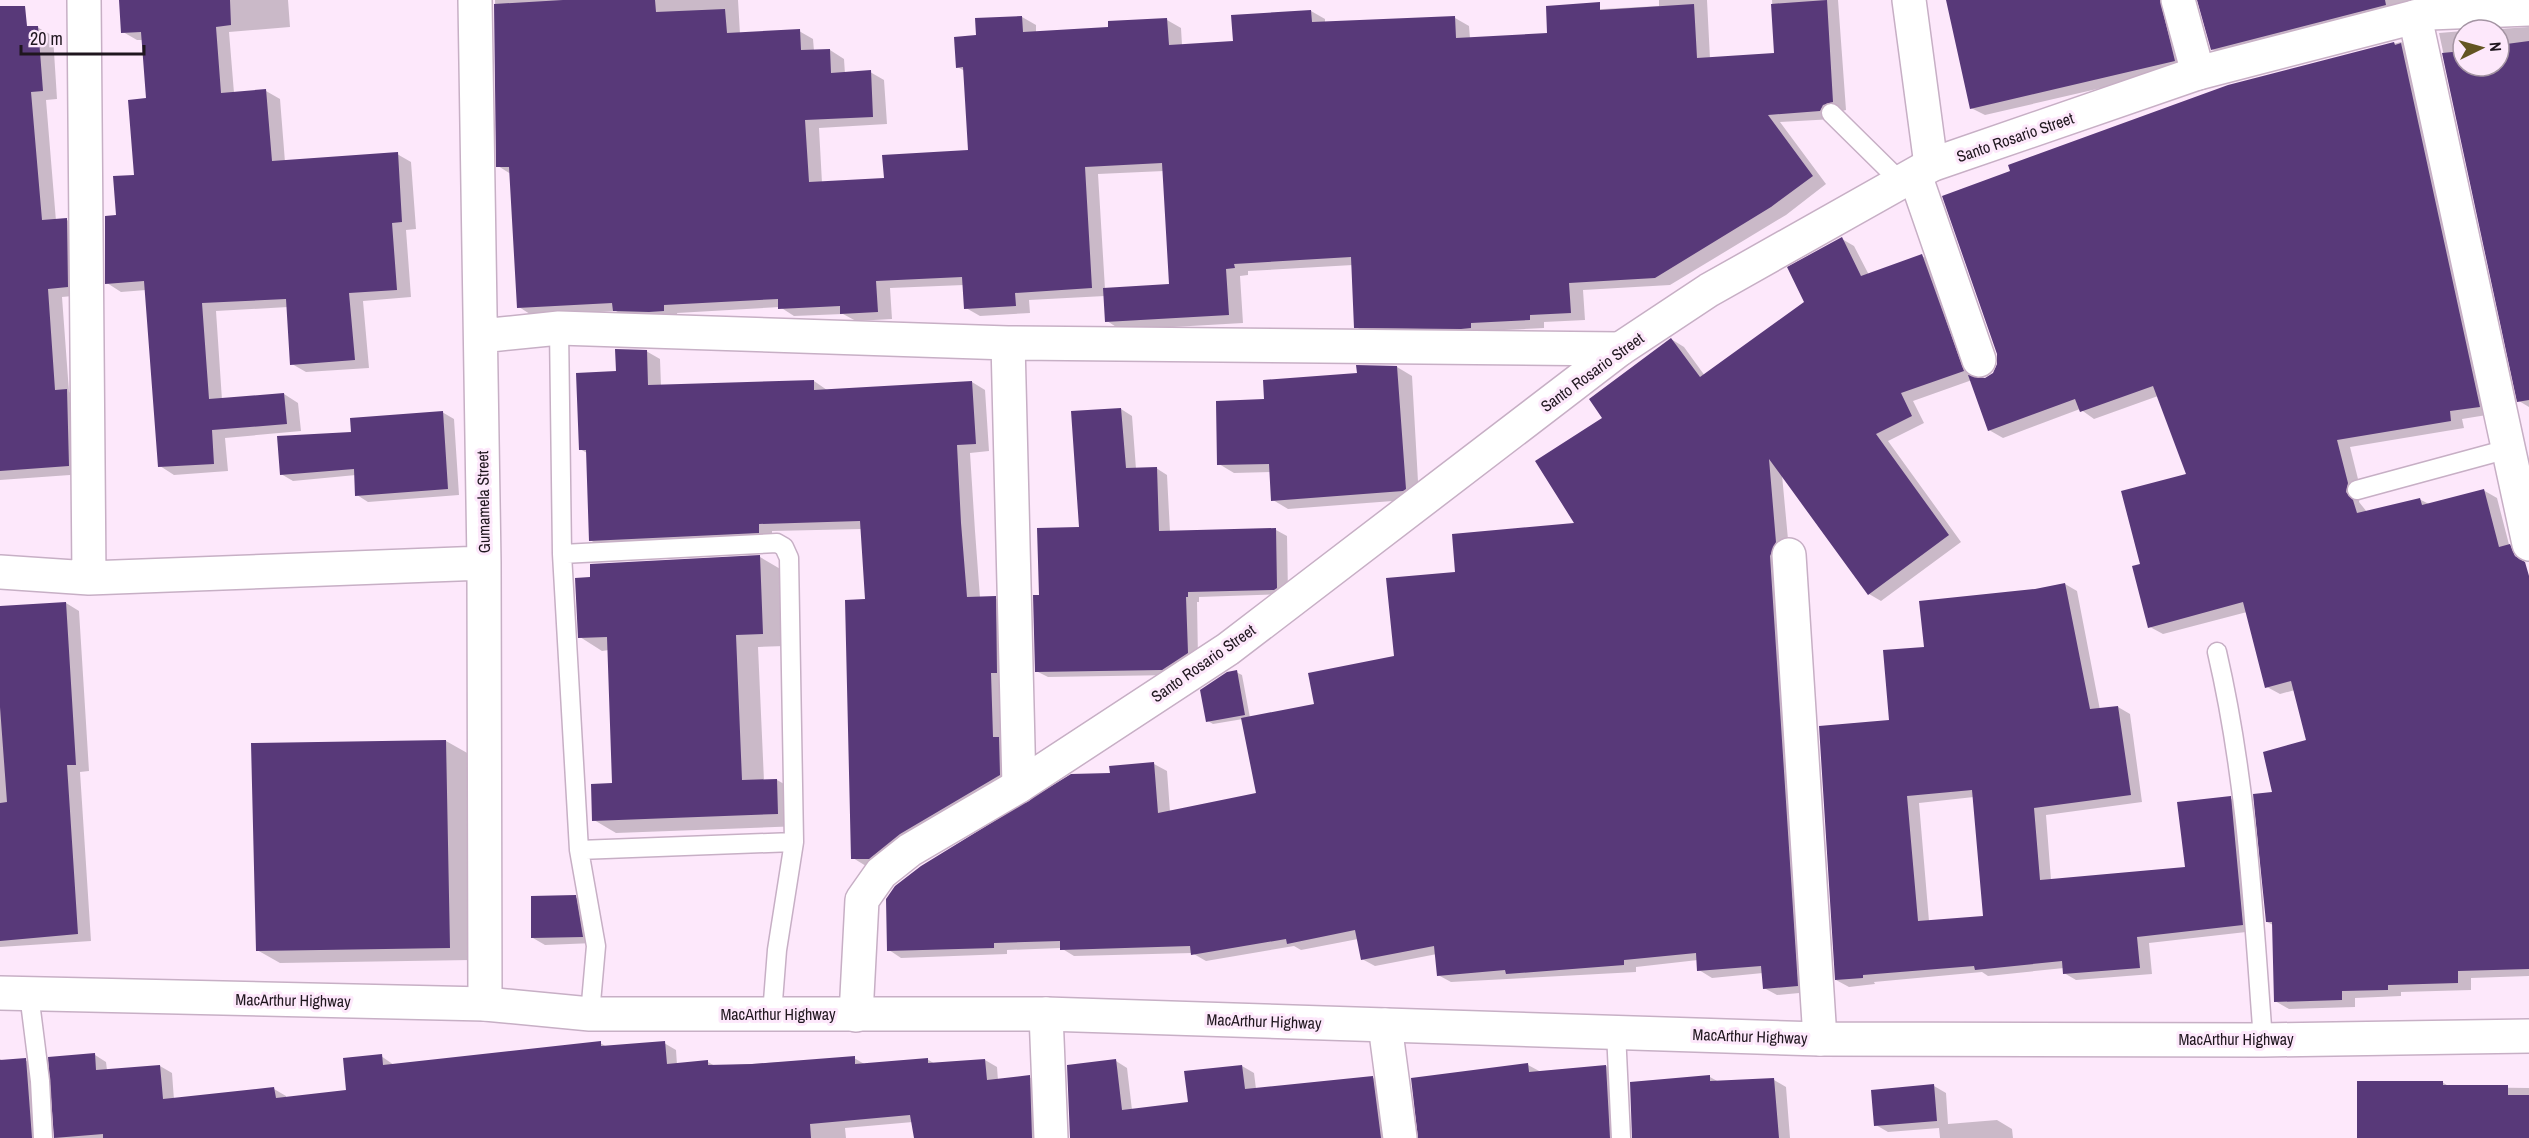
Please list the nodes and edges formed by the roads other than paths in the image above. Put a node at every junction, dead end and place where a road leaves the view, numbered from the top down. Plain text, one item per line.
1 (84, 0) edge
2 (475, 0) edge
3 (1909, 0) edge
4 (2178, 0) edge
5 (2529, 9) edge
6 (2424, 10) edge
7 (2198, 73) junction
8 (1831, 113) dead end
9 (1916, 174) junction
10 (559, 328) junction
11 (481, 336) junction
12 (1008, 344) junction
13 (1620, 349) junction
14 (1979, 360) dead end
15 (2508, 449) junction
16 (2357, 490) dead end
17 (2529, 544) edge
18 (562, 554) junction
19 (1789, 555) dead end
20 (484, 563) junction
21 (0, 572) edge
22 (89, 578) junction
23 (2217, 652) dead end
24 (1019, 786) junction
25 (794, 842) junction
26 (579, 850) junction
27 (15, 993) edge
28 (485, 1004) junction
29 (590, 1014) junction
30 (772, 1014) junction
31 (856, 1014) junction
32 (1046, 1014) junction
33 (1385, 1025) junction
34 (1616, 1032) junction
35 (2529, 1036) edge
36 (1821, 1039) junction
37 (2263, 1040) junction
38 (43, 1138) edge
39 (1051, 1138) edge
40 (1400, 1138) edge
41 (1621, 1138) edge

1 - 22 main road
2 - 11 main road, Gumamela Street
3 - 9 main road
4 - 7 main road
5 - 6 main road, Santo Rosario Street
6 - 7 main road, Santo Rosario Street
6 - 15 main road
7 - 9 main road, Santo Rosario Street
8 - 9 lane
9 - 13 main road, Santo Rosario Street
9 - 14 main road
10 - 11 main road
10 - 12 main road
10 - 18 lane
11 - 20 main road, Gumamela Street
12 - 13 main road
12 - 24 main road
13 - 24 main road, Santo Rosario Street
15 - 16 lane
15 - 17 main road
18 - 25 lane
18 - 26 lane
19 - 36 main road
20 - 22 main road
20 - 28 main road, Gumamela Street
21 - 22 main road
23 - 37 lane
24 - 31 main road, Santo Rosario Street
25 - 26 lane
25 - 30 lane
26 - 29 lane
27 - 28 main road, MacArthur Highway
27 - 38 lane
28 - 29 main road, MacArthur Highway
29 - 30 main road, MacArthur Highway
30 - 31 main road, MacArthur Highway
31 - 32 main road, MacArthur Highway
32 - 33 main road, MacArthur Highway
32 - 39 main road
33 - 34 main road, MacArthur Highway
33 - 40 main road
34 - 36 main road, MacArthur Highway
34 - 41 lane
35 - 37 main road, MacArthur Highway
36 - 37 main road, MacArthur Highway

